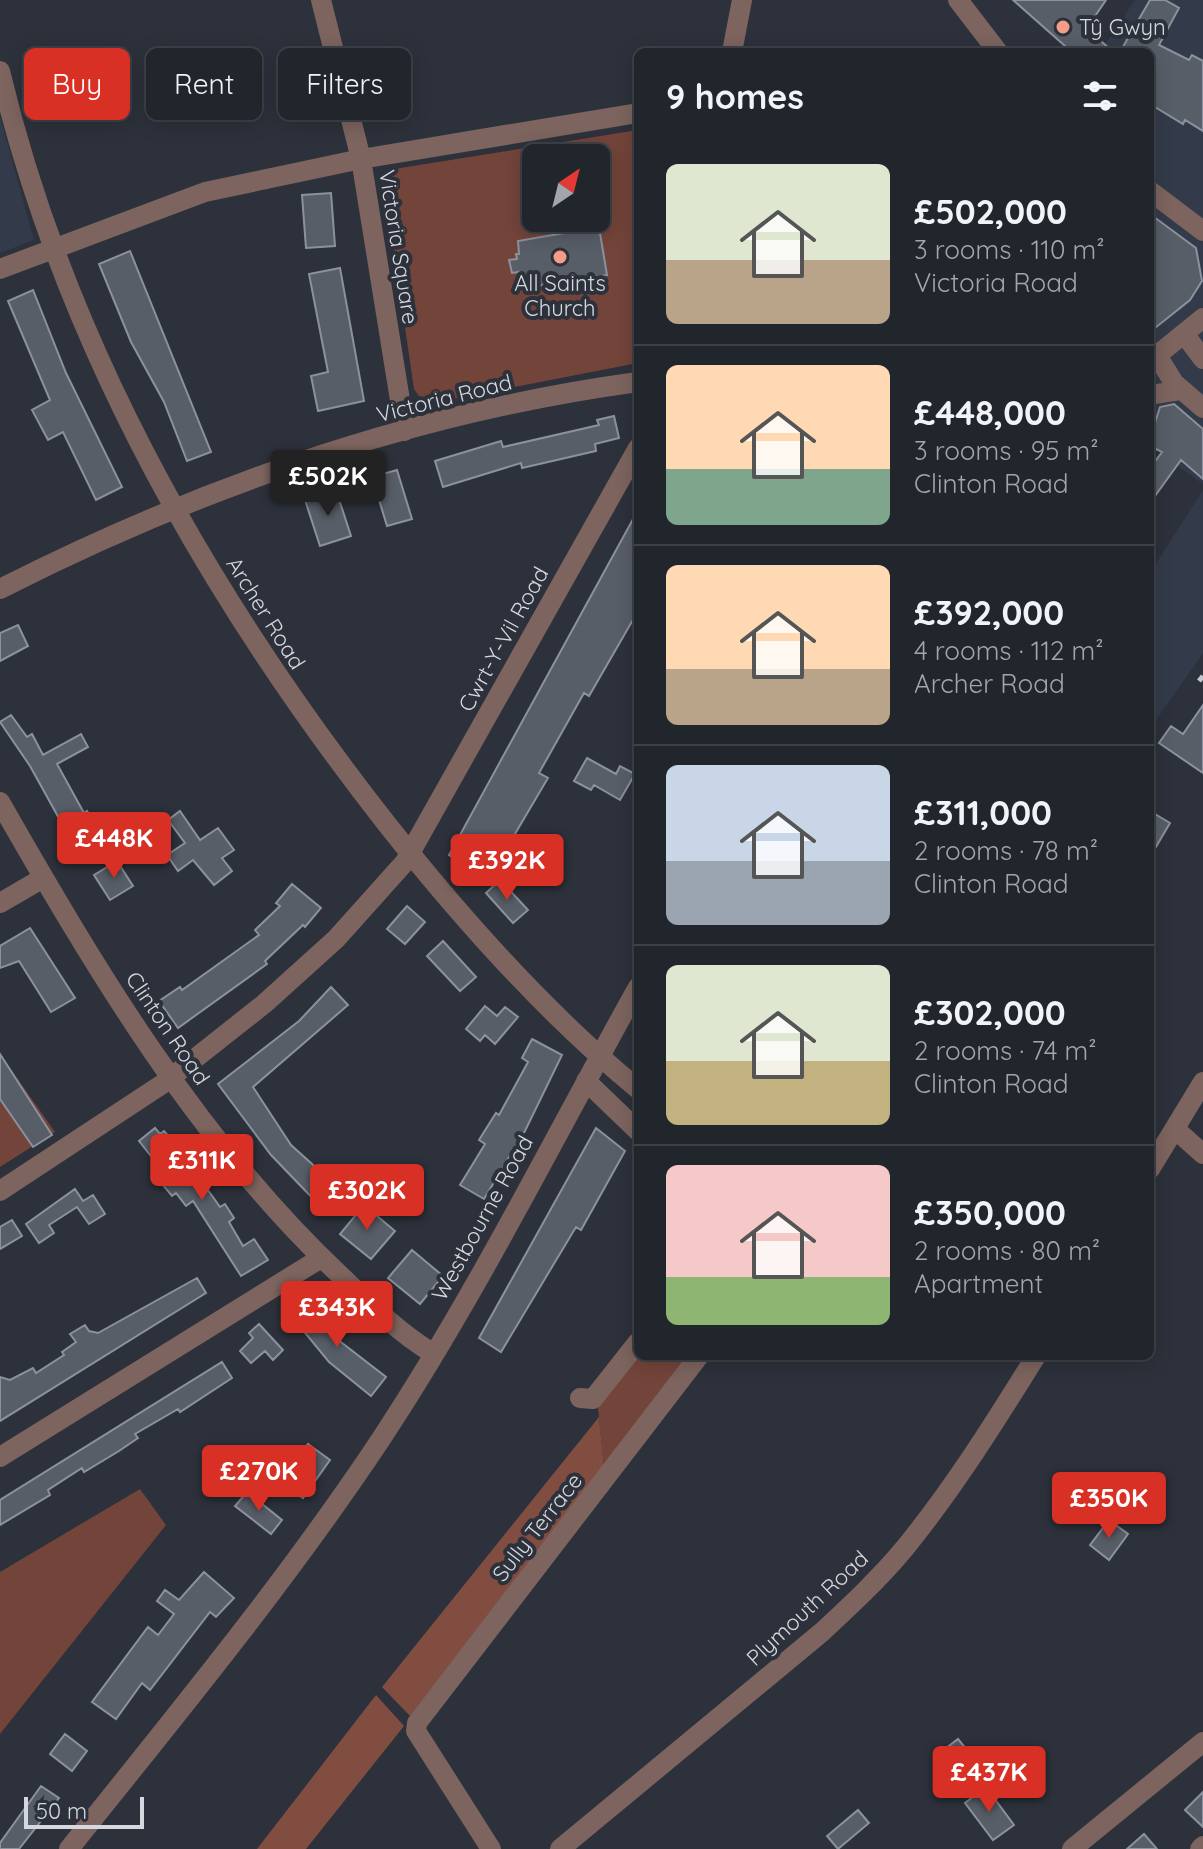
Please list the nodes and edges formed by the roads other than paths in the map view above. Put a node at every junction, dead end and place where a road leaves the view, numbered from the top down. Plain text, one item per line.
1 (321, 0) edge
2 (742, 0) edge
3 (958, 0) edge
4 (733, 48) edge
5 (995, 48) edge
6 (0, 71) edge
7 (634, 114) edge
8 (361, 159) junction
9 (1154, 194) edge
10 (1203, 231) edge
11 (56, 249) junction
12 (0, 269) edge
13 (1203, 318) edge
14 (1185, 335) junction
15 (1203, 359) edge
16 (1154, 363) edge
17 (1154, 365) edge
18 (634, 383) edge
19 (1181, 390) junction
20 (1154, 393) edge
21 (1203, 408) edge
22 (405, 431) junction
23 (634, 455) edge
24 (175, 510) junction
25 (0, 589) edge
26 (0, 802) edge
27 (410, 854) junction
28 (43, 878) junction
29 (0, 903) edge
30 (634, 994) edge
31 (599, 1056) junction
32 (171, 1076) junction
33 (586, 1081) junction
34 (1203, 1082) edge
35 (634, 1086) edge
36 (634, 1127) edge
37 (1175, 1129) junction
38 (1203, 1154) edge
39 (1154, 1163) edge
40 (0, 1191) edge
41 (321, 1258) junction
42 (634, 1347) edge
43 (434, 1354) junction
44 (696, 1360) edge
45 (1029, 1360) edge
46 (580, 1398) dead end
47 (0, 1457) edge
48 (1203, 1742) edge
49 (69, 1849) edge
50 (491, 1849) edge
51 (560, 1849) edge
52 (1072, 1849) edge

1 - 8 street
2 - 4 street
3 - 5 street
6 - 11 street, Archer Road
7 - 8 street, Victoria Square
8 - 11 street
8 - 22 street, Victoria Square
9 - 10 street
11 - 12 street
11 - 24 street, Archer Road
13 - 14 street
14 - 15 street
14 - 16 street
17 - 19 street
18 - 22 street, Victoria Road
19 - 20 street
19 - 21 street
22 - 24 street, Victoria Road
23 - 27 street, Cwrt-Y-Vil Road
24 - 25 street, Victoria Road
24 - 27 street, Archer Road
26 - 28 street, Clinton Road
27 - 31 street, Archer Road
27 - 32 street, Cwrt-Y-Vil Road
28 - 29 street
28 - 32 street, Clinton Road
30 - 31 street, Westbourne Road
31 - 33 street, Westbourne Road
31 - 35 street, Archer Road
32 - 40 street, Cwrt-Y-Vil Road
32 - 41 street, Clinton Road
33 - 36 street
33 - 43 street, Westbourne Road
34 - 37 street
37 - 38 street
37 - 39 street
41 - 43 street, Clinton Road
41 - 47 street
42 - 46 street
43 - 49 street, Westbourne Road
44 - 50 street, Sully Terrace
45 - 51 street, Plymouth Road
48 - 52 street

